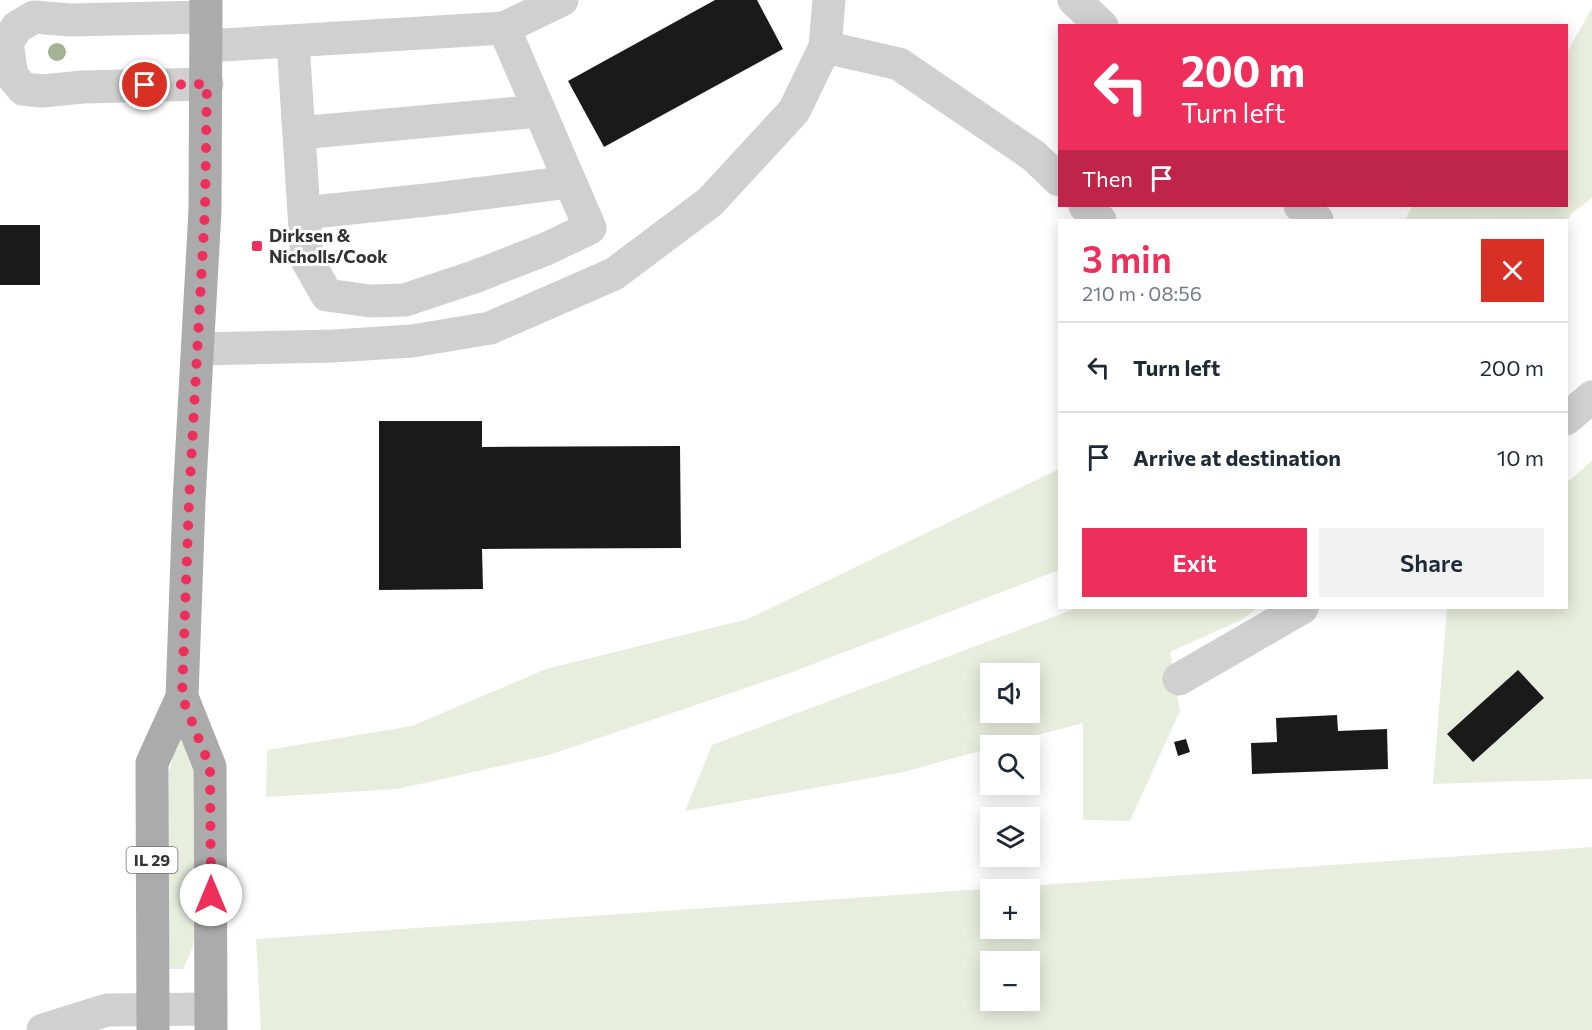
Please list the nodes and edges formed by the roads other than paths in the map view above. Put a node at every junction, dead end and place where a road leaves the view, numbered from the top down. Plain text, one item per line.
1 (562, 0) edge
2 (829, 0) edge
3 (1074, 0) edge
4 (206, 21) edge
5 (1100, 24) edge
6 (504, 28) junction
7 (293, 42) junction
8 (825, 47) junction
9 (207, 84) junction
10 (11, 93) edge
11 (540, 111) junction
12 (299, 133) junction
13 (1058, 179) edge
14 (570, 182) junction
15 (1086, 207) edge
16 (1301, 207) edge
17 (304, 213) junction
18 (1099, 219) edge
19 (1316, 219) edge
20 (198, 349) junction
21 (1592, 397) edge
22 (1568, 418) edge
23 (1300, 609) edge
24 (1179, 679) dead end
25 (182, 697) junction
26 (211, 1019) edge
27 (153, 1020) edge
28 (43, 1030) edge

1 - 6 street
2 - 8 street
3 - 5 street
4 - 7 street
4 - 9 main road, IL 29
4 - 10 street
6 - 7 street
6 - 11 street
7 - 12 street
8 - 13 street
8 - 20 street
9 - 10 street
9 - 20 main road, IL 29
11 - 12 street
11 - 14 street
12 - 17 street
14 - 17 street
14 - 17 street
15 - 18 street
16 - 19 street
20 - 25 main road, IL 29
21 - 22 street
23 - 24 street
25 - 26 main road, IL 29
25 - 27 main road, IL 29
26 - 27 street
27 - 28 street

